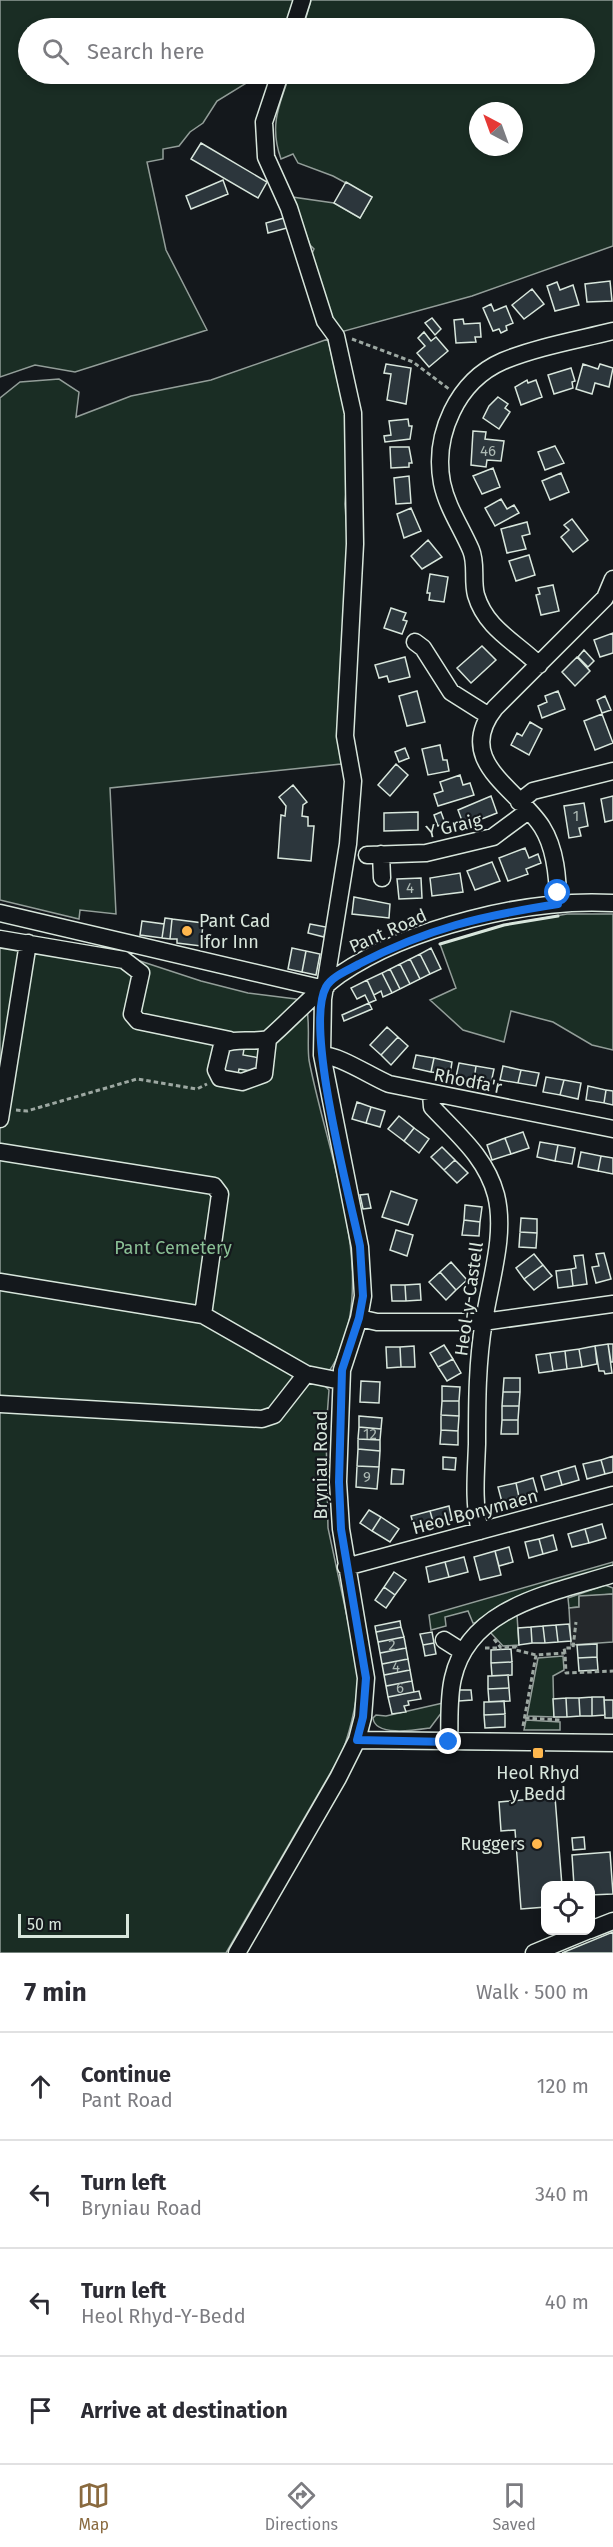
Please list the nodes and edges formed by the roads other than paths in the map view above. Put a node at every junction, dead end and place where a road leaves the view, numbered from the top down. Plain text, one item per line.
1 (302, 0) edge
2 (296, 18) edge
3 (277, 84) edge
4 (613, 331) edge
5 (613, 579) edge
6 (415, 642) dead end
7 (539, 665) junction
8 (489, 716) junction
9 (613, 771) edge
10 (524, 806) junction
11 (382, 878) dead end
12 (612, 901) edge
13 (558, 904) junction
14 (0, 913) edge
15 (0, 939) edge
16 (28, 943) junction
17 (326, 987) junction
18 (268, 1039) junction
19 (230, 1040) junction
20 (322, 1055) junction
21 (431, 1094) junction
22 (1, 1114) edge
23 (613, 1129) edge
24 (0, 1152) edge
25 (0, 1282) edge
26 (613, 1304) edge
27 (202, 1315) junction
28 (359, 1318) junction
29 (483, 1322) junction
30 (306, 1374) junction
31 (340, 1381) junction
32 (0, 1404) edge
33 (613, 1495) edge
34 (480, 1531) junction
35 (346, 1567) junction
36 (613, 1574) edge
37 (444, 1640) dead end
38 (463, 1652) junction
39 (357, 1740) junction
40 (449, 1742) junction
41 (613, 1743) edge
42 (613, 1921) edge
43 (595, 1928) edge
44 (578, 1935) edge
45 (237, 1953) edge
46 (534, 1953) edge

1 - 2 street
3 - 17 street, Bryniau Road
4 - 7 street
5 - 7 street
6 - 8 street
7 - 8 street
8 - 10 street
9 - 10 street, Y Graig
10 - 11 street, Y Graig
10 - 13 street
12 - 13 street, Pant Road
13 - 17 street, Pant Road
14 - 17 street
15 - 16 street
16 - 19 street
16 - 22 street
17 - 18 street, Pant Road
17 - 20 street, Bryniau Road
18 - 19 street
18 - 19 street
20 - 21 street, Rhodfa'r
20 - 28 street, Bryniau Road
21 - 23 street, Rhodfa'r
21 - 29 street, Heol-y-Castell
24 - 27 street
25 - 27 street
26 - 29 street
27 - 30 street
28 - 29 street
28 - 31 street, Bryniau Road
29 - 34 street, Heol-y-Castell
30 - 31 street
30 - 32 street
31 - 35 street, Bryniau Road
33 - 34 street, Heol Bonymaen
34 - 35 street, Heol Bonymaen
35 - 39 street, Bryniau Road
36 - 38 street
37 - 38 street
38 - 40 street
39 - 40 street
39 - 45 street, Bryniau Road
40 - 41 street
42 - 43 street
44 - 46 street

